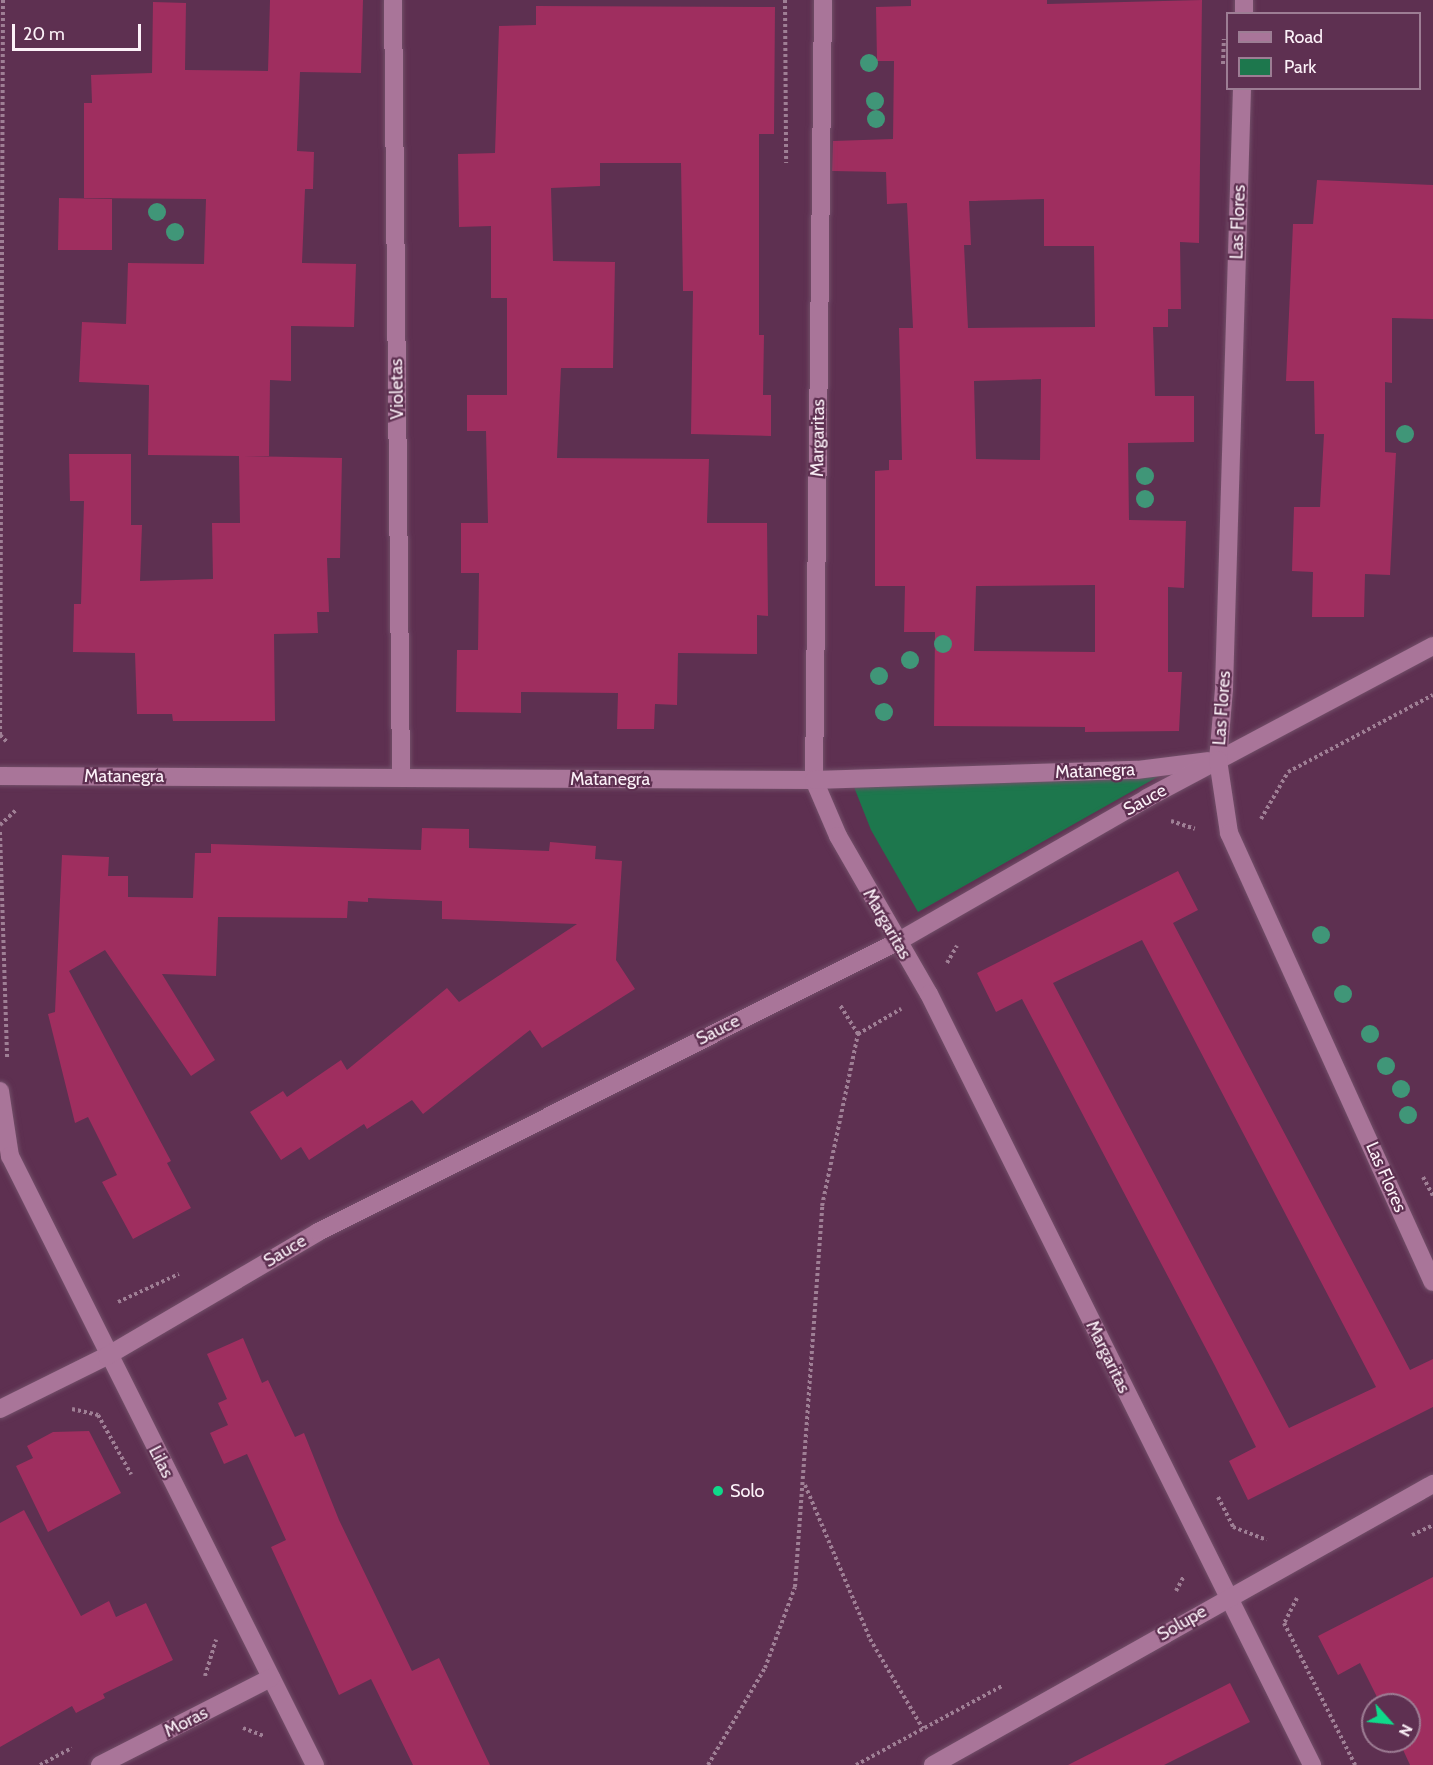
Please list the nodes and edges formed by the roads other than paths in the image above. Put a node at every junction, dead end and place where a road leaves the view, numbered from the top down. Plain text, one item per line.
1 (393, 0) edge
2 (823, 0) edge
3 (1242, 90) edge
4 (1433, 646) edge
5 (1218, 760) junction
6 (0, 776) edge
7 (401, 777) junction
8 (814, 780) junction
9 (897, 942) junction
10 (0, 1091) edge
11 (0, 1139) edge
12 (10, 1156) junction
13 (1433, 1282) edge
14 (107, 1356) junction
15 (0, 1409) edge
16 (1433, 1484) edge
17 (1227, 1597) junction
18 (271, 1678) junction
19 (942, 1763) edge
20 (100, 1765) edge
21 (315, 1765) edge
22 (1311, 1765) edge

1 - 7 street, Violetas
2 - 8 street, Margaritas
3 - 5 street, Las Flores
4 - 5 street, Sauce
5 - 8 street, Matanegra
5 - 9 street, Sauce
5 - 13 street, Las Flores
6 - 7 street, Matanegra
7 - 8 street, Matanegra
8 - 9 street, Margaritas
9 - 14 street, Sauce
9 - 17 street, Margaritas
10 - 12 street, Lilas
11 - 12 street, Lilas
12 - 14 street, Lilas
14 - 15 street, Sauce
14 - 18 street, Lilas
16 - 17 street, Solupe
17 - 19 street, Solupe
17 - 22 street, Margaritas
18 - 20 street, Moras
18 - 21 street, Lilas

